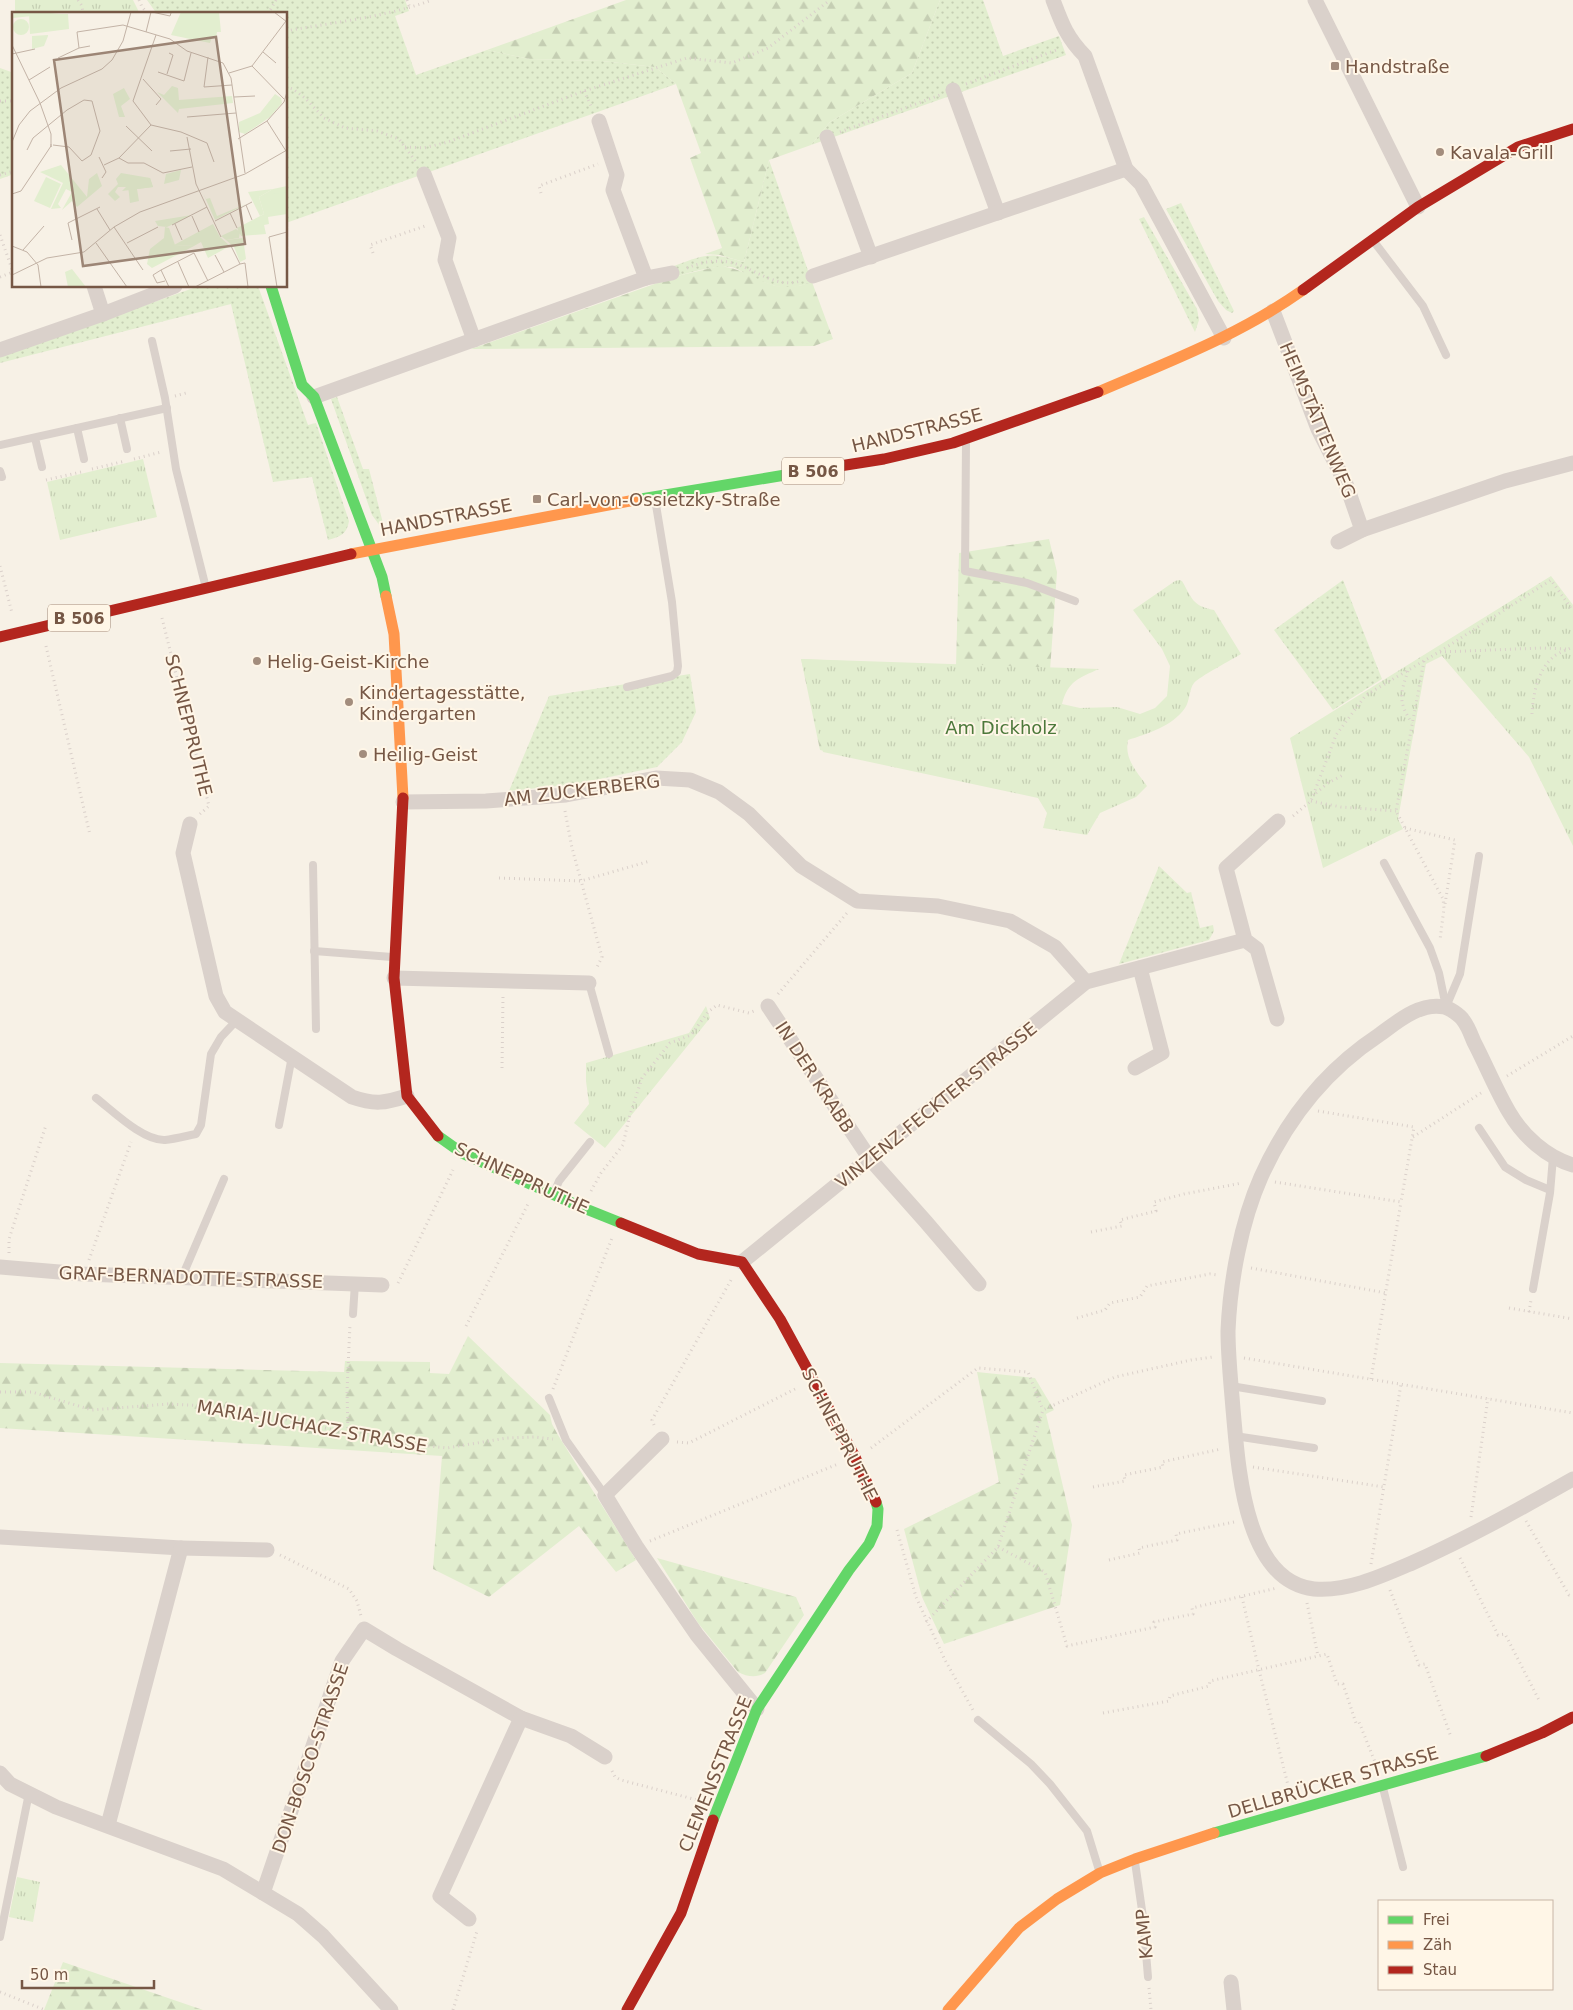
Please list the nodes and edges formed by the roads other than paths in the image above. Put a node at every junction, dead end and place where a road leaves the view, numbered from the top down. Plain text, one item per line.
1 (1053, 0) edge
2 (1315, 0) edge
3 (953, 90) dead end
4 (599, 122) dead end
5 (1573, 129) edge
6 (827, 137) dead end
7 (1126, 169) junction
8 (424, 174) road end
9 (1418, 207) junction
10 (998, 213) junction
11 (1373, 240) junction
12 (872, 257) junction
13 (672, 273) road end
14 (813, 276) road end
15 (646, 278) junction
16 (95, 288) edge
17 (170, 288) edge
18 (273, 288) edge
19 (1273, 311) junction
20 (103, 314) junction
21 (1224, 338) junction
22 (474, 340) junction
23 (152, 341) dead end
24 (0, 350) edge
25 (1446, 355) dead end
26 (314, 397) junction
27 (167, 408) junction
28 (120, 418) junction
29 (77, 428) junction
30 (35, 438) junction
31 (966, 438) junction
32 (0, 446) edge
33 (127, 449) dead end
34 (84, 459) dead end
35 (1573, 463) edge
36 (42, 467) road end
37 (654, 497) junction
38 (1362, 530) junction
39 (1338, 542) dead end
40 (372, 548) junction
41 (207, 589) junction
42 (1075, 601) dead end
43 (0, 638) edge
44 (627, 687) dead end
45 (403, 802) junction
46 (1278, 822) road end
47 (190, 824) road end
48 (1479, 856) dead end
49 (1384, 863) dead end
50 (313, 865) dead end
51 (1245, 940) junction
52 (314, 951) junction
53 (395, 958) junction
54 (1140, 968) junction
55 (394, 978) junction
56 (1086, 982) junction
57 (589, 983) joint
58 (768, 1006) road end
59 (1446, 1007) junction
60 (1276, 1019) dead end
61 (237, 1020) junction
62 (316, 1029) dead end
63 (609, 1054) dead end
64 (292, 1056) junction
65 (1135, 1068) dead end
66 (408, 1096) junction
67 (96, 1098) dead end
68 (279, 1125) dead end
69 (1479, 1128) dead end
70 (590, 1142) dead end
71 (1553, 1157) junction
72 (870, 1159) junction
73 (1573, 1165) edge
74 (224, 1179) dead end
75 (1550, 1190) junction
76 (553, 1194) junction
77 (742, 1262) junction
78 (4, 1268) edge
79 (182, 1277) junction
80 (356, 1283) junction
81 (979, 1284) dead end
82 (382, 1285) road end
83 (1533, 1289) dead end
84 (353, 1314) road end
85 (1231, 1386) junction
86 (549, 1398) road end
87 (1322, 1401) dead end
88 (662, 1439) road end
89 (1236, 1441) junction
90 (1314, 1448) dead end
91 (1573, 1479) edge
92 (605, 1495) junction
93 (878, 1509) joint
94 (0, 1536) edge
95 (181, 1548) junction
96 (267, 1550) road end
97 (756, 1708) junction
98 (1573, 1717) edge
99 (521, 1718) junction
100 (978, 1720) road end
101 (605, 1757) road end
102 (0, 1773) edge
103 (1383, 1786) junction
104 (29, 1793) junction
105 (108, 1825) junction
106 (1135, 1858) junction
107 (1403, 1867) dead end
108 (1100, 1873) junction
109 (263, 1893) junction
110 (469, 1919) road end
111 (0, 1937) edge
112 (1148, 1977) road end
113 (1231, 1982) dead end
114 (391, 2010) edge
115 (627, 2010) edge
116 (948, 2010) edge
117 (1234, 2010) edge

1 - 7 street
2 - 9 street
3 - 10 street
4 - 15 street
5 - 9 main road, HANDSTRASSE / B 506
6 - 12 street
7 - 10 street
7 - 21 street
8 - 22 street
9 - 11 main road, HANDSTRASSE / B 506
10 - 12 street
11 - 19 main road, HANDSTRASSE / B 506
11 - 25 lane
12 - 14 street
13 - 15 street
15 - 22 street
16 - 20 street
17 - 20 street
18 - 26 main road
19 - 21 main road, HANDSTRASSE / B 506
19 - 38 street, HEIMSTÄTTENWEG
20 - 24 street
21 - 31 main road, HANDSTRASSE / B 506
22 - 26 street
23 - 27 lane
26 - 40 main road
27 - 28 lane
27 - 41 lane
28 - 29 lane
28 - 33 lane
29 - 30 lane
29 - 34 lane
30 - 32 lane
30 - 36 lane
31 - 37 main road, HANDSTRASSE / B 506
31 - 42 lane
35 - 38 street
37 - 40 main road, HANDSTRASSE / B 506
37 - 44 lane
38 - 39 street
40 - 41 main road, HANDSTRASSE / B 506
40 - 45 main road
41 - 43 main road, HANDSTRASSE / B 506
45 - 53 main road
45 - 56 street, AM ZUCKERBERG
46 - 51 street
47 - 61 street
48 - 59 lane
49 - 59 lane
50 - 52 lane
51 - 54 street, VINZENZ-FECKTER-STRASSE
51 - 60 street
52 - 53 lane
52 - 62 lane
53 - 55 main road
54 - 56 street, VINZENZ-FECKTER-STRASSE
54 - 65 street
55 - 57 street
55 - 66 main road
56 - 72 street, VINZENZ-FECKTER-STRASSE
57 - 63 lane
58 - 72 street, IN DER KRABB
59 - 71 street
59 - 85 street
61 - 64 street
61 - 67 lane
64 - 66 street
64 - 68 lane
66 - 76 main road, SCHNEPPRUTHE
69 - 75 lane
70 - 76 lane
71 - 73 street
71 - 75 lane
72 - 77 street, VINZENZ-FECKTER-STRASSE
72 - 81 street, IN DER KRABB
74 - 79 lane
75 - 83 lane
76 - 77 main road, SCHNEPPRUTHE
77 - 93 main road, SCHNEPPRUTHE
78 - 79 street, GRAF-BERNADOTTE-STRASSE
79 - 80 street, GRAF-BERNADOTTE-STRASSE
80 - 82 street, GRAF-BERNADOTTE-STRASSE
80 - 84 lane
85 - 87 lane
85 - 89 street
86 - 92 lane
88 - 92 street
89 - 90 lane
89 - 91 street
92 - 97 street
93 - 97 main road, CLEMENSSTRASSE
94 - 95 street
95 - 96 street
95 - 105 street
97 - 115 main road, CLEMENSSTRASSE
98 - 103 main road, DELLBRÜCKER STRASSE
99 - 101 street
99 - 109 street, DON-BOSCO-STRASSE
99 - 110 street
100 - 108 lane
102 - 104 street
103 - 106 main road, DELLBRÜCKER STRASSE
103 - 107 lane
104 - 105 street
104 - 111 lane
105 - 109 street
106 - 108 main road, DELLBRÜCKER STRASSE
106 - 112 lane, KAMP
108 - 116 main road, DELLBRÜCKER STRASSE
109 - 114 street
113 - 117 street

